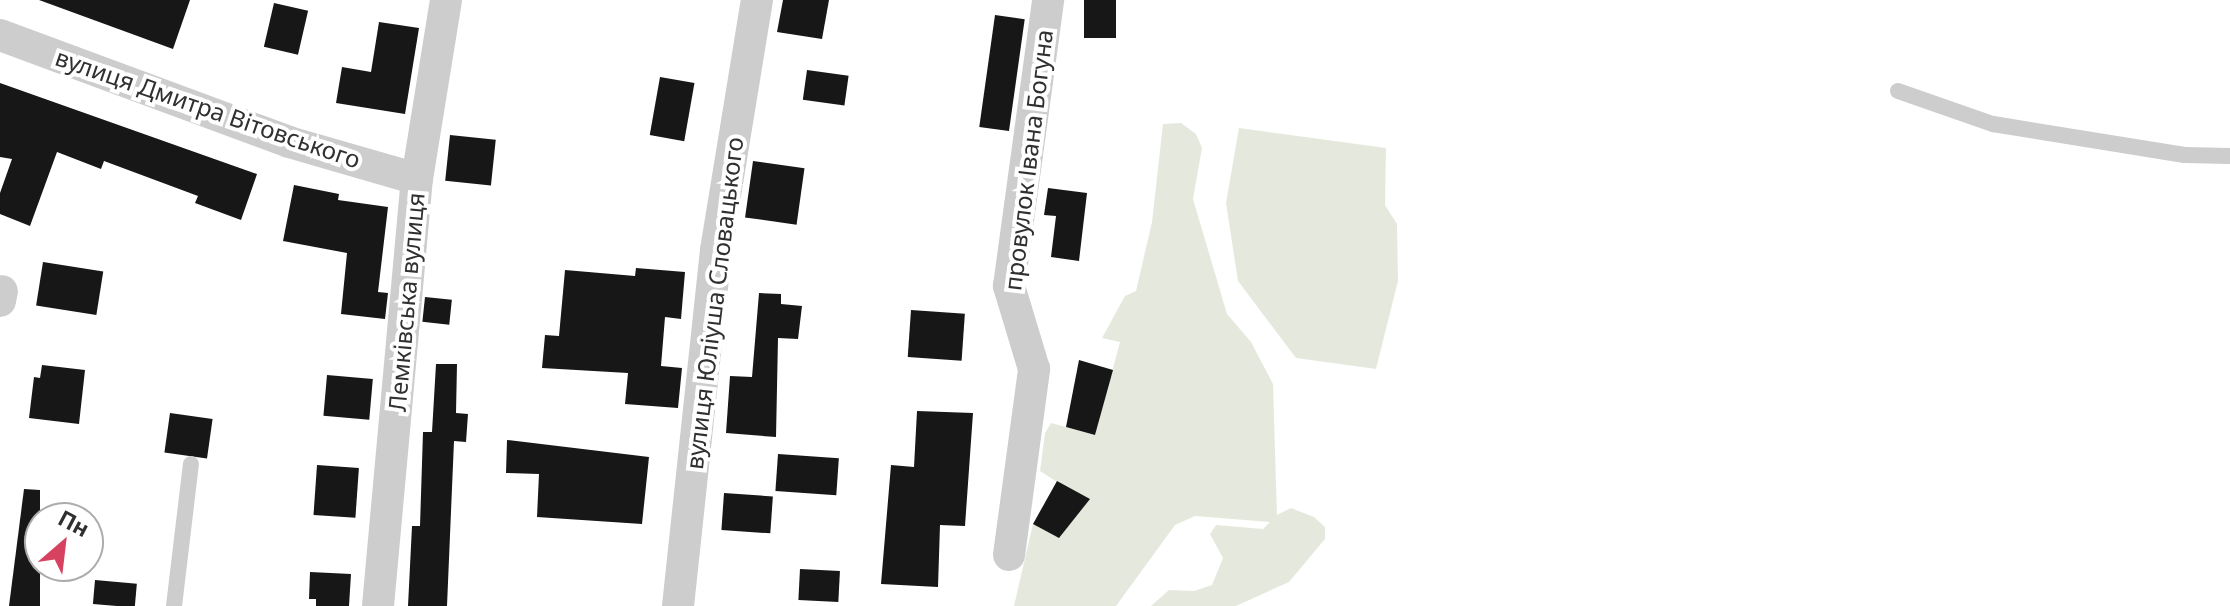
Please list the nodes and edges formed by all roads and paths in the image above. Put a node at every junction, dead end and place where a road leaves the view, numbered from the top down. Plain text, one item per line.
1 (446, 0) edge
2 (757, 0) edge
3 (1048, 0) edge
4 (0, 35) edge
5 (1898, 91) dead end
6 (2230, 156) edge
7 (417, 179) junction
8 (191, 464) dead end
9 (1009, 555) dead end
10 (174, 606) edge
11 (378, 606) edge
12 (678, 606) edge

1 - 7 street, Лемківська вулиця
2 - 12 street, вулиця Юліуша Словацького
3 - 9 street, провулок Івана Богуна
4 - 7 street, вулиця Дмитра Вітовського
5 - 6 lane
7 - 11 street, Лемківська вулиця
8 - 10 lane

